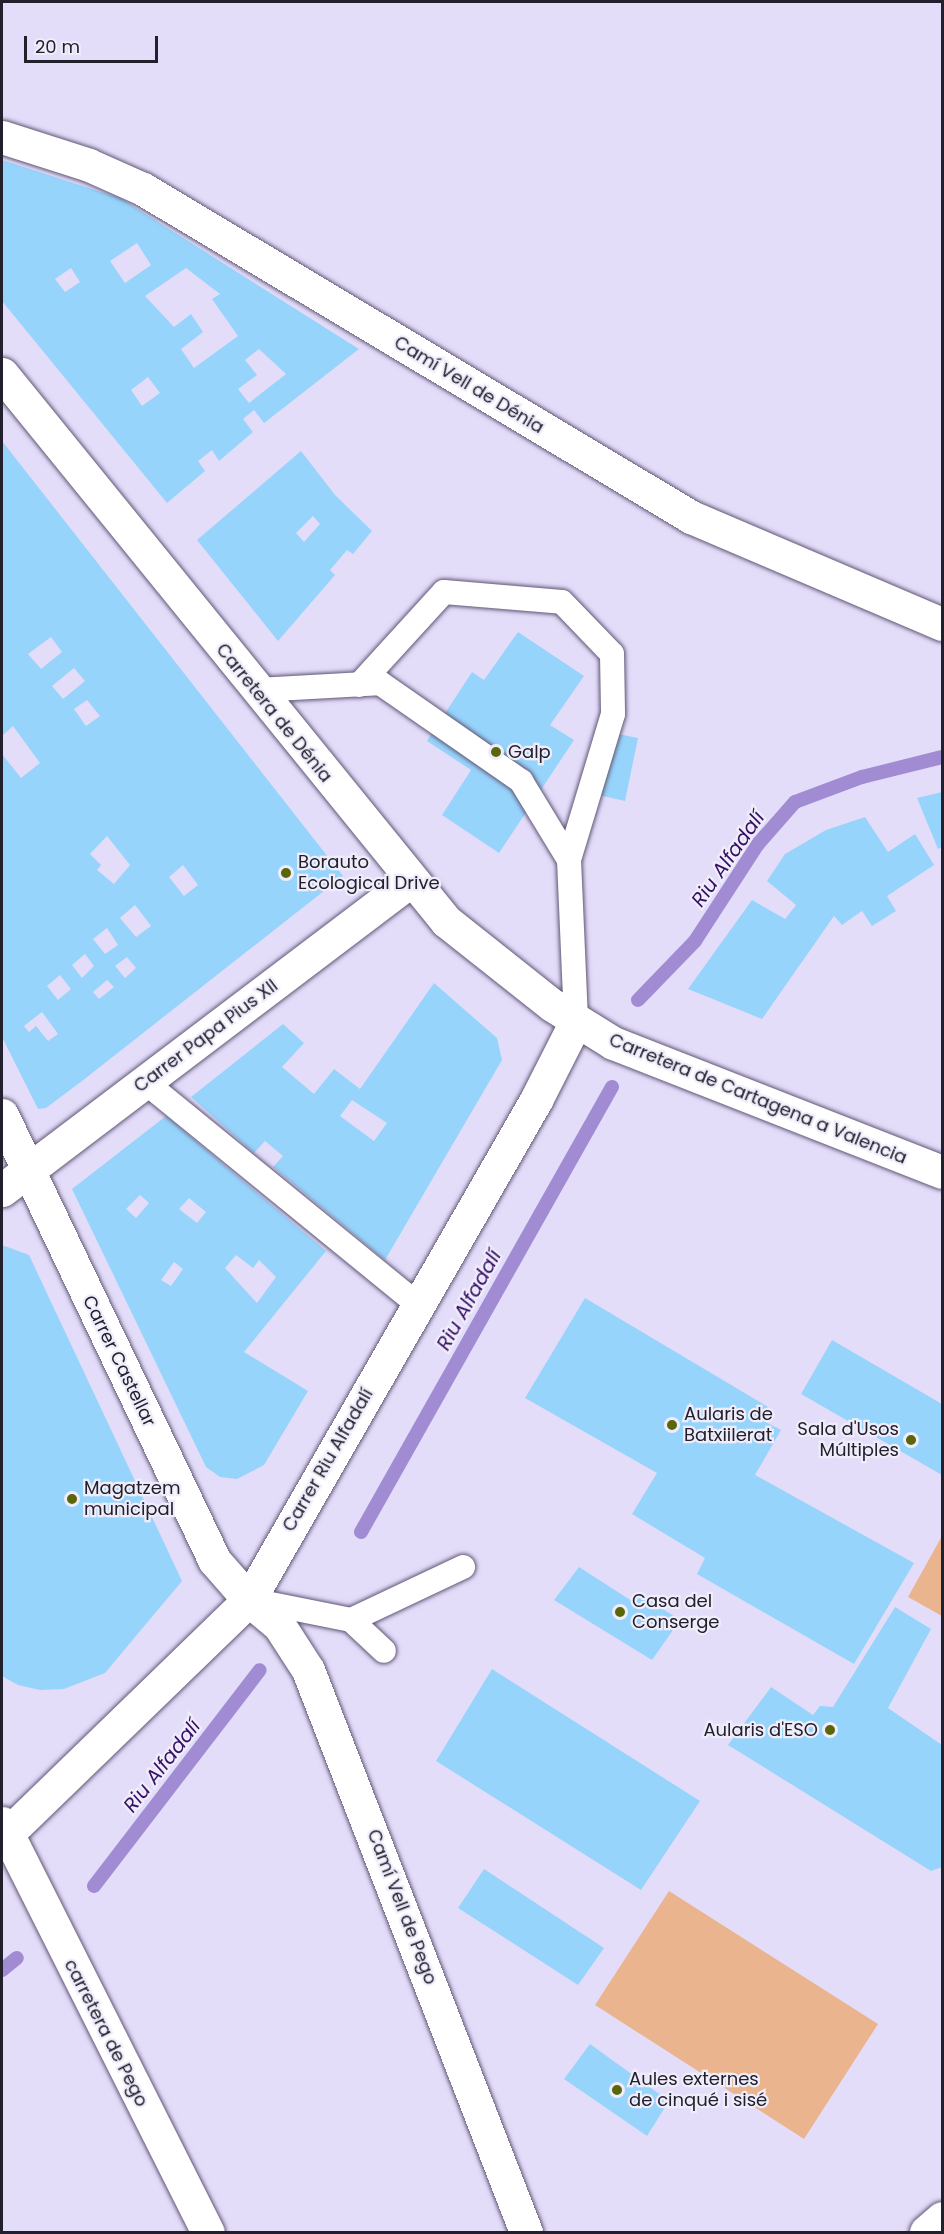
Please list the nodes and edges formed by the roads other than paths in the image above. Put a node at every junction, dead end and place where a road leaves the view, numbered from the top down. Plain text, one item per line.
1 (2, 137) edge
2 (2, 374) edge
3 (942, 624) edge
4 (359, 685) junction
5 (256, 690) junction
6 (569, 860) junction
7 (410, 881) junction
8 (576, 1021) junction
9 (145, 1082) junction
10 (2, 1115) edge
11 (29, 1172) junction
12 (942, 1172) edge
13 (2, 1190) edge
14 (418, 1305) junction
15 (463, 1567) dead end
16 (249, 1600) junction
17 (351, 1620) junction
18 (384, 1651) dead end
19 (3, 1832) edge
20 (942, 2218) edge
21 (207, 2232) edge
22 (526, 2232) edge
23 (926, 2232) edge

1 - 3 street, Camí Vell de Dénia
2 - 5 street, Carretera de Dénia
4 - 5 lane
4 - 6 lane
4 - 6 lane
5 - 7 street, Carretera de Dénia
6 - 8 lane
7 - 8 street, Carretera de Dénia
7 - 9 street, Carrer Papa Pius XII
8 - 12 street, Carretera de Cartagena a Valencia
8 - 14 street, Carrer Riu Alfadalí
9 - 11 street, Carrer Papa Pius XII
9 - 14 lane
10 - 11 street, Carrer Castellar
11 - 13 street, Carrer Papa Pius XII
11 - 16 street, Carrer Castellar
14 - 16 street, Carrer Riu Alfadalí
15 - 17 lane
16 - 17 lane
16 - 19 street, Carrer Riu Alfadalí
16 - 22 street, Camí Vell de Pego
17 - 18 lane
19 - 21 street, carretera de Pego
20 - 23 street

